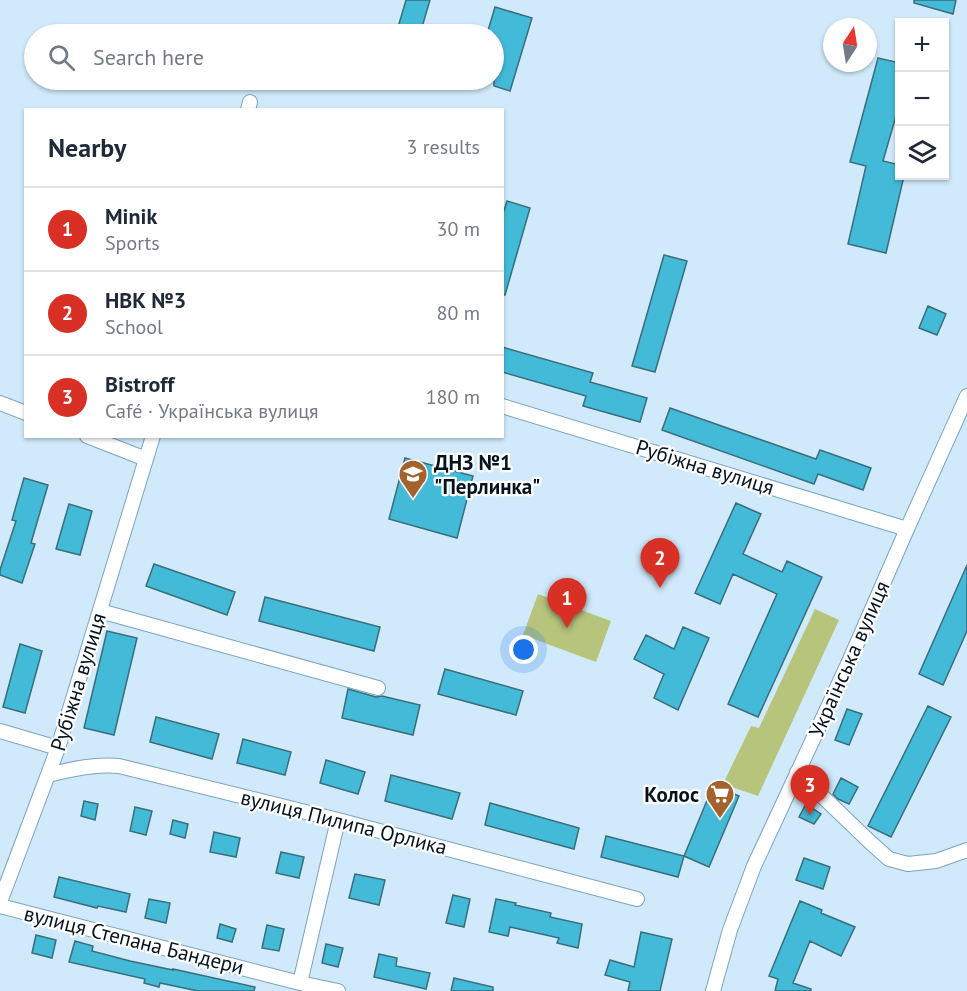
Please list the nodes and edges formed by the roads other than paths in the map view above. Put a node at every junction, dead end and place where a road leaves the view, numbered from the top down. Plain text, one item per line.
1 (967, 396) edge
2 (0, 403) edge
3 (504, 407) edge
4 (24, 412) edge
5 (92, 438) edge
6 (152, 438) edge
7 (146, 459) junction
8 (907, 529) junction
9 (100, 611) junction
10 (378, 688) dead end
11 (0, 731) edge
12 (58, 748) junction
13 (797, 772) junction
14 (48, 775) junction
15 (338, 820) junction
16 (967, 850) edge
17 (637, 899) dead end
18 (0, 904) edge
19 (300, 983) junction
20 (338, 991) edge
21 (713, 991) edge

1 - 8 street, Українська вулиця
2 - 4 street
3 - 8 street, Рубіжна вулиця
5 - 7 street
6 - 7 street, Рубіжна вулиця
7 - 9 street, Рубіжна вулиця
8 - 13 street, Українська вулиця
9 - 10 street
9 - 12 street, Рубіжна вулиця
11 - 12 street
12 - 14 street, Рубіжна вулиця
13 - 16 street
13 - 21 street, Українська вулиця
14 - 15 street, вулиця Пилипа Орлика
14 - 18 street, Рубіжна вулиця
15 - 17 street, вулиця Пилипа Орлика
15 - 19 street
18 - 19 street, вулиця Степана Бандери
19 - 20 street, вулиця Степана Бандери

